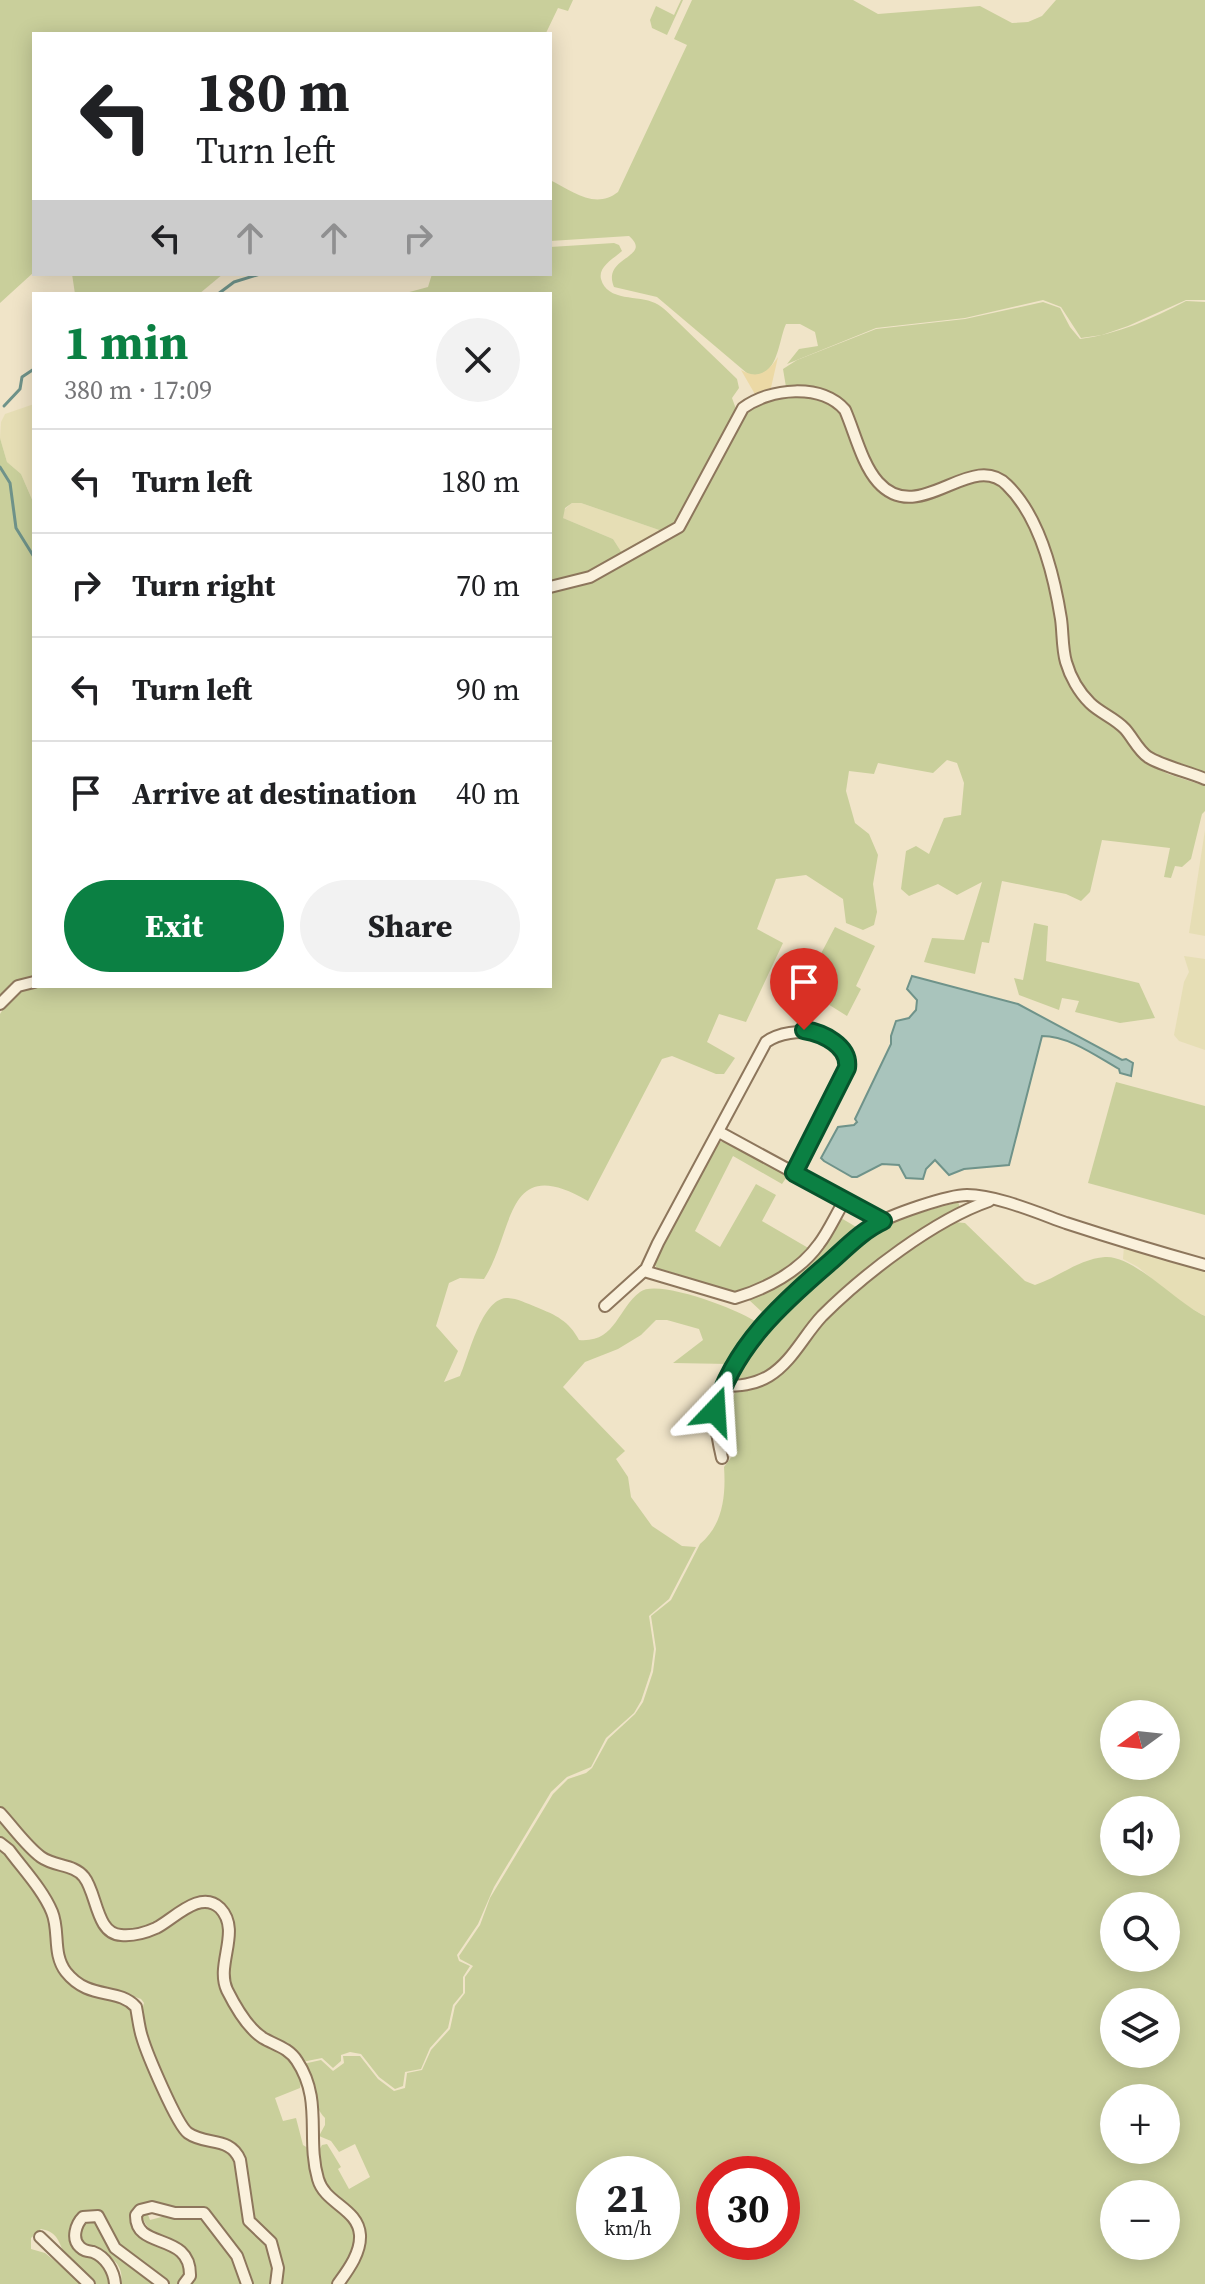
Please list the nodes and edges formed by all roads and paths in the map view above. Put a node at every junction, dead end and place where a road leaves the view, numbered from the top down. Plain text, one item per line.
1 (552, 586) edge
2 (1205, 779) edge
3 (32, 982) edge
4 (0, 1004) edge
5 (719, 1132) junction
6 (794, 1173) junction
7 (845, 1200) junction
8 (991, 1200) junction
9 (883, 1221) junction
10 (1205, 1265) edge
11 (644, 1271) junction
12 (605, 1306) dead end
13 (722, 1386) junction
14 (722, 1458) dead end
15 (0, 1813) edge
16 (0, 1843) edge
17 (40, 2237) dead end
18 (89, 2284) edge
19 (115, 2284) edge
20 (163, 2284) edge
21 (184, 2284) edge
22 (247, 2284) edge
23 (276, 2284) edge
24 (338, 2284) edge

1 - 2 street
3 - 4 street
5 - 6 street
5 - 6 street
5 - 11 street
6 - 7 street
7 - 9 street
7 - 11 street
8 - 9 street
8 - 10 street
8 - 13 street
9 - 13 street
11 - 12 street
13 - 14 street
15 - 24 street
16 - 23 street
17 - 18 street
19 - 20 street
21 - 22 street

